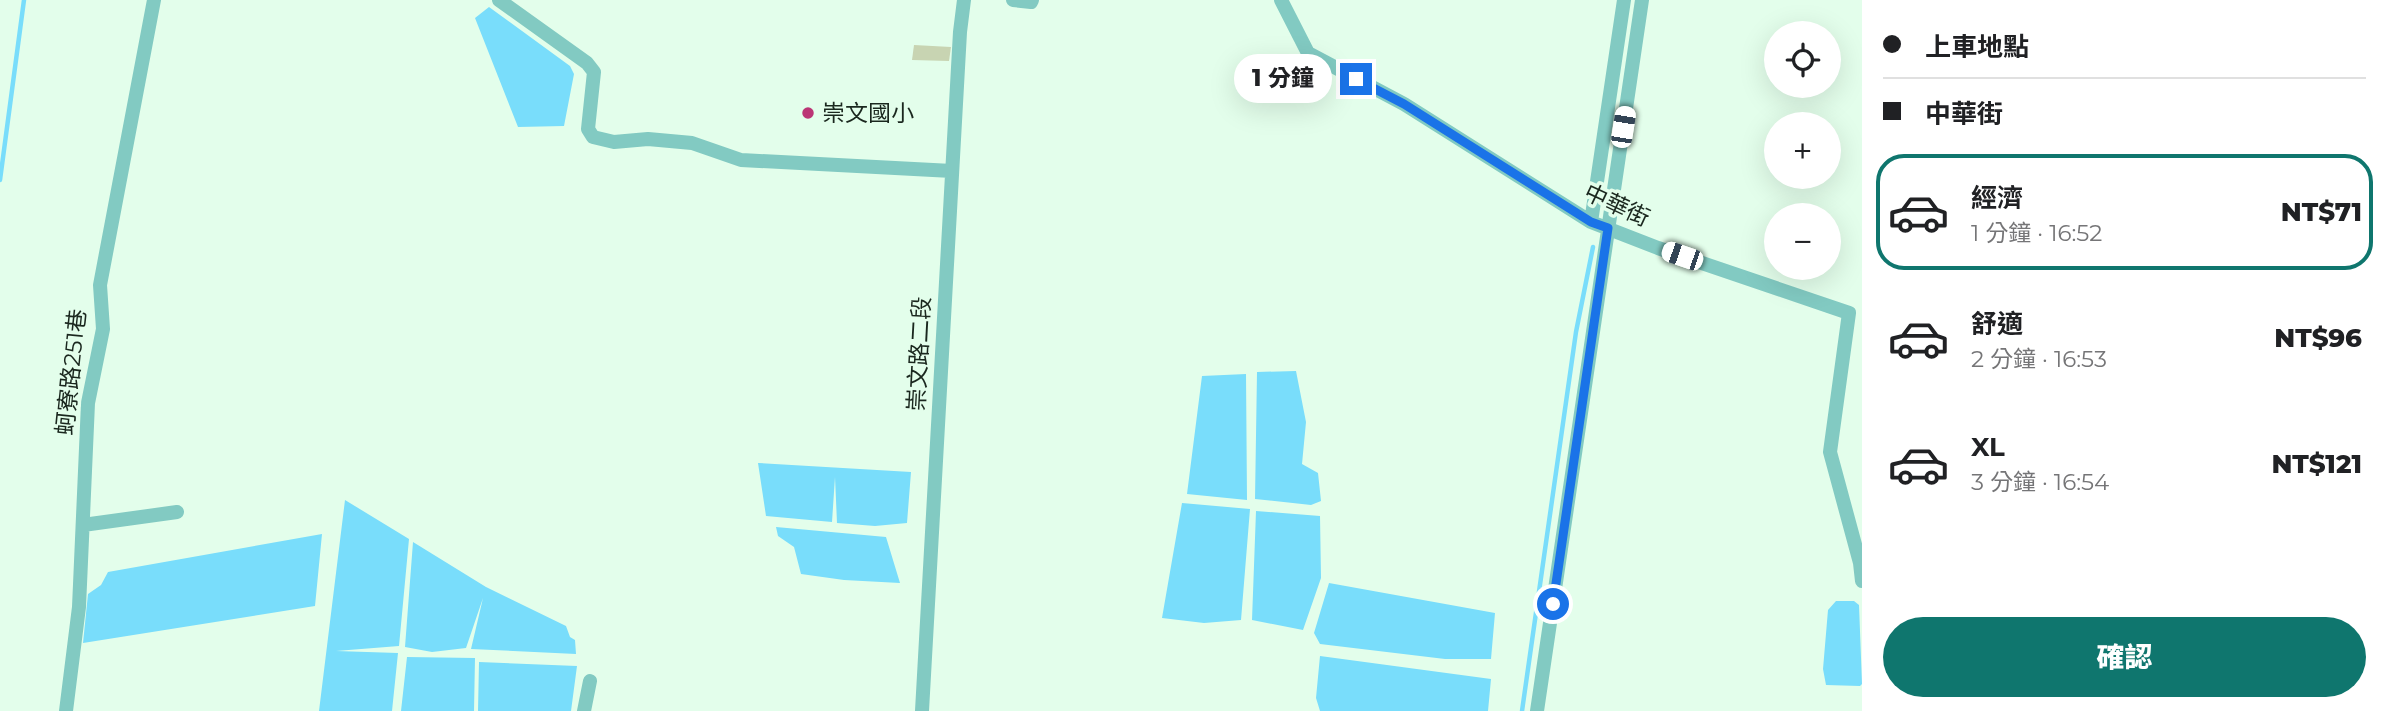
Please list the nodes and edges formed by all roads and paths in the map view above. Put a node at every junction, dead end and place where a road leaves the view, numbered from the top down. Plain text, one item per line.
1 (154, 0) edge
2 (499, 0) edge
3 (964, 0) edge
4 (1013, 0) edge
5 (1032, 0) edge
6 (1281, 0) edge
7 (1625, 0) edge
8 (1642, 0) edge
9 (952, 171) junction
10 (1591, 222) junction
11 (1608, 228) junction
12 (177, 512) dead end
13 (83, 526) junction
14 (1862, 581) edge
15 (590, 681) dead end
16 (66, 711) edge
17 (584, 711) edge
18 (922, 711) edge
19 (1537, 711) edge

1 - 13 street, 蚵寮路251巷
2 - 9 street
3 - 9 street, 崇文路二段
4 - 5 street
6 - 10 street, 中華街
7 - 10 street
8 - 11 street
9 - 18 street, 崇文路二段
10 - 11 street, 中華街
11 - 14 street, 中華街
11 - 19 street
12 - 13 street
13 - 16 street, 蚵寮路251巷
15 - 17 street

